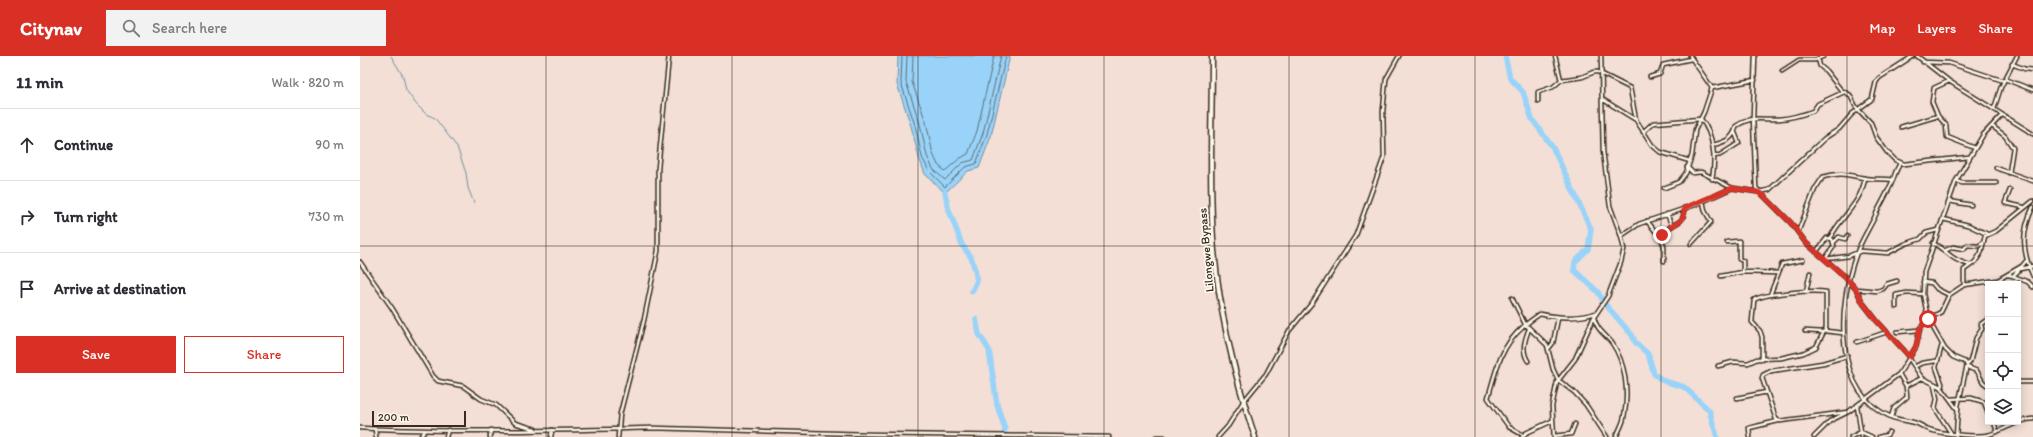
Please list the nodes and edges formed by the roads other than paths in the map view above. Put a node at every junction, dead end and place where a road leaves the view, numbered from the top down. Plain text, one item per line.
1 (669, 56) edge
2 (1212, 56) edge
3 (1399, 56) edge
4 (1555, 56) edge
5 (1601, 56) edge
6 (1755, 56) edge
7 (1824, 56) edge
8 (1913, 56) edge
9 (1917, 56) edge
10 (2017, 56) edge
11 (1690, 57) edge
12 (1818, 59) junction
13 (1923, 62) junction
14 (2012, 64) junction
15 (2033, 70) edge
16 (1782, 71) dead end
17 (1601, 73) junction
18 (1650, 77) dead end
19 (1561, 80) junction
20 (1755, 80) junction
21 (2005, 80) junction
22 (1949, 81) junction
23 (1712, 88) junction
24 (2033, 90) edge
25 (1844, 92) junction
26 (1602, 98) junction
27 (1538, 101) dead end
28 (1994, 109) junction
29 (1858, 110) junction
30 (2002, 115) junction
31 (1938, 116) junction
32 (1753, 118) junction
33 (1701, 119) junction
34 (1636, 120) junction
35 (1992, 126) junction
36 (1901, 127) dead end
37 (1642, 132) junction
38 (1735, 133) junction
39 (2033, 134) edge
40 (1713, 145) junction
41 (1975, 148) junction
42 (1714, 156) junction
43 (1969, 157) junction
44 (1690, 161) junction
45 (1902, 163) junction
46 (1687, 168) junction
47 (1996, 168) dead end
48 (2009, 173) junction
49 (1864, 178) junction
50 (1712, 179) junction
51 (1893, 180) junction
52 (1956, 181) junction
53 (2033, 181) edge
54 (1996, 183) dead end
55 (1664, 188) dead end
56 (1732, 188) junction
57 (2010, 190) dead end
58 (1758, 192) junction
59 (1949, 201) junction
60 (2033, 201) edge
61 (1703, 202) junction
62 (1971, 205) dead end
63 (2023, 207) junction
64 (2033, 207) edge
65 (1684, 208) junction
66 (1667, 214) junction
67 (1943, 219) junction
68 (1647, 221) junction
69 (1672, 226) junction
70 (1938, 230) junction
71 (1798, 233) junction
72 (1659, 234) junction
73 (1987, 234) junction
74 (1621, 236) junction
75 (1847, 236) dead end
76 (1830, 238) junction
77 (1727, 242) dead end
78 (1834, 242) junction
79 (1933, 243) junction
80 (1983, 243) junction
81 (1691, 244) dead end
82 (1944, 251) junction
83 (1816, 252) junction
84 (1857, 253) junction
85 (1825, 259) junction
86 (1803, 260) dead end
87 (2027, 260) junction
88 (1664, 261) dead end
89 (360, 262) edge
90 (1970, 265) junction
91 (2033, 266) edge
92 (2029, 267) junction
93 (1743, 272) junction
94 (1778, 273) junction
95 (1810, 273) dead end
96 (2008, 275) junction
97 (1721, 276) dead end
98 (2013, 276) junction
99 (2033, 276) edge
100 (1898, 281) dead end
101 (1996, 281) edge
102 (1848, 282) junction
103 (1923, 282) junction
104 (1985, 284) edge
105 (1964, 285) junction
106 (2033, 287) edge
107 (1856, 289) junction
108 (1806, 292) junction
109 (1924, 294) junction
110 (1770, 295) junction
111 (1949, 295) junction
112 (1512, 298) dead end
113 (1896, 307) dead end
114 (1597, 313) junction
115 (1594, 317) junction
116 (1558, 318) junction
117 (1928, 319) junction
118 (1985, 321) edge
119 (1525, 324) junction
120 (1529, 328) junction
121 (1919, 330) junction
122 (1805, 331) dead end
123 (1824, 331) junction
124 (1887, 332) junction
125 (1897, 332) dead end
126 (1843, 333) junction
127 (1857, 342) dead end
128 (1942, 345) junction
129 (1549, 348) junction
130 (1847, 356) junction
131 (1910, 357) junction
132 (1762, 358) junction
133 (1528, 361) dead end
134 (1936, 361) junction
135 (1718, 366) dead end
136 (1916, 366) junction
137 (1967, 366) junction
138 (1899, 374) junction
139 (1922, 378) junction
140 (1558, 380) junction
141 (2021, 382) edge
142 (2033, 382) edge
143 (1985, 384) edge
144 (1934, 385) junction
145 (1906, 386) junction
146 (1941, 387) junction
147 (1767, 392) junction
148 (1737, 398) dead end
149 (1865, 398) junction
150 (1960, 398) junction
151 (1950, 399) junction
152 (1243, 402) junction
153 (1985, 405) edge
154 (1857, 406) junction
155 (1958, 410) junction
156 (1848, 412) junction
157 (1891, 417) junction
158 (2033, 419) edge
159 (1552, 421) junction
160 (1780, 421) junction
161 (1575, 424) dead end
162 (1995, 425) edge
163 (360, 428) edge
164 (375, 429) junction
165 (426, 430) junction
166 (448, 430) junction
167 (491, 430) junction
168 (538, 430) junction
169 (552, 430) junction
170 (619, 430) junction
171 (796, 432) junction
172 (1861, 432) junction
173 (1889, 432) dead end
174 (1997, 432) junction
175 (1951, 433) junction
176 (1956, 435) edge
177 (934, 436) edge
178 (1522, 436) edge
179 (376, 437) edge
180 (420, 437) edge
181 (446, 437) edge
182 (490, 437) edge
183 (551, 437) edge
184 (618, 437) edge
185 (799, 437) edge
186 (1109, 437) edge
187 (1156, 437) edge
188 (1164, 437) edge
189 (1218, 437) edge
190 (1255, 437) edge
191 (1554, 437) edge
192 (1607, 437) edge
193 (1616, 437) edge
194 (1750, 437) edge
195 (1814, 437) edge
196 (1851, 437) edge
197 (1861, 437) edge
198 (1872, 437) edge
199 (1879, 437) edge

1 - 170 street
2 - 152 main road, Lilongwe Bypass
3 - 152 street
4 - 19 street
5 - 17 street
6 - 20 street
7 - 12 street
8 - 29 street
9 - 13 street
10 - 14 street
11 - 18 street
11 - 23 street
12 - 16 street
12 - 25 street
13 - 21 street
13 - 22 street
14 - 15 street
14 - 21 street
17 - 19 street
17 - 26 street
17 - 34 street
19 - 27 street
20 - 23 street
20 - 32 street
21 - 24 street
21 - 28 street
22 - 28 street
22 - 31 street
23 - 33 street
25 - 29 street
25 - 32 street
26 - 34 street
26 - 74 street
28 - 30 street
29 - 45 street
29 - 58 street
30 - 35 street
30 - 39 street
31 - 36 street
31 - 41 street
32 - 38 street
32 - 58 street
33 - 37 street
33 - 40 street
33 - 44 street
34 - 37 street
35 - 41 street
35 - 48 street
37 - 44 street
38 - 40 street
38 - 42 street
40 - 42 street
41 - 43 street
42 - 50 street
43 - 45 street
43 - 52 street
44 - 46 street
45 - 51 street
46 - 50 street
46 - 55 street
47 - 48 street
48 - 53 street
49 - 51 street
49 - 71 street
49 - 76 street
50 - 56 street
51 - 84 street
52 - 54 street
52 - 59 street
56 - 58 street
56 - 61 street
57 - 63 street
58 - 71 street
59 - 62 street
59 - 67 street
60 - 63 street
61 - 65 street
61 - 81 street
63 - 73 street
64 - 87 street
65 - 66 street
65 - 69 street
66 - 68 street
66 - 69 street
67 - 70 street
67 - 73 street
68 - 72 street
68 - 74 street
69 - 72 street
70 - 79 street
70 - 84 street
71 - 83 street
72 - 88 street
73 - 80 street
74 - 114 street
75 - 78 street
76 - 78 street
76 - 83 street
77 - 93 street
78 - 85 street
79 - 82 street
79 - 103 street
80 - 82 street
80 - 90 street
82 - 90 street
83 - 85 street
84 - 85 street
84 - 102 street
85 - 102 street
86 - 94 street
87 - 92 street
87 - 96 street
89 - 168 street
90 - 105 street
91 - 92 street
92 - 98 street
92 - 99 street
93 - 94 street
93 - 97 street
94 - 110 street
95 - 108 street
96 - 98 street
96 - 101 street
98 - 106 street
100 - 107 street
102 - 107 street
102 - 126 street
103 - 109 street
103 - 111 street
104 - 105 street
105 - 111 street
107 - 124 street
108 - 110 street
108 - 123 street
109 - 113 street
109 - 117 street
110 - 132 street
111 - 117 street
112 - 119 street
114 - 115 street
114 - 116 street
115 - 140 street
115 - 193 street
116 - 119 street
116 - 129 street
117 - 121 street
117 - 128 street
118 - 137 street
119 - 120 street
119 - 178 street
120 - 129 street
120 - 133 street
121 - 125 street
121 - 131 street
122 - 123 street
123 - 126 street
123 - 132 street
124 - 127 street
124 - 131 street
126 - 130 street
128 - 134 street
128 - 137 street
129 - 140 street
130 - 147 street
130 - 149 street
131 - 136 street
131 - 138 street
132 - 135 street
134 - 136 street
134 - 146 street
136 - 139 street
137 - 143 street
137 - 150 street
138 - 145 street
138 - 149 street
139 - 144 street
139 - 145 street
140 - 159 street
140 - 192 street
141 - 142 street
144 - 146 street
144 - 175 street
145 - 157 street
146 - 151 street
147 - 148 street
147 - 160 street
149 - 154 street
149 - 157 street
150 - 151 street
150 - 153 street
150 - 155 street
151 - 155 street
152 - 189 street
152 - 190 main road, Lilongwe Bypass
154 - 156 street
154 - 172 street
155 - 176 street
156 - 160 street
156 - 195 street
157 - 175 street
158 - 174 street
159 - 178 street
159 - 191 street
160 - 194 street
161 - 191 street
162 - 174 street
163 - 164 street
164 - 165 street
164 - 179 street
165 - 166 street
165 - 180 street
166 - 167 street
166 - 181 street
167 - 168 street
167 - 182 street
168 - 169 street
169 - 170 street
169 - 183 street
170 - 171 street
170 - 184 street
171 - 177 street
171 - 185 street
172 - 196 street
172 - 197 street
172 - 198 street
173 - 199 street
174 - 176 street
175 - 176 street
177 - 186 street
187 - 188 street

